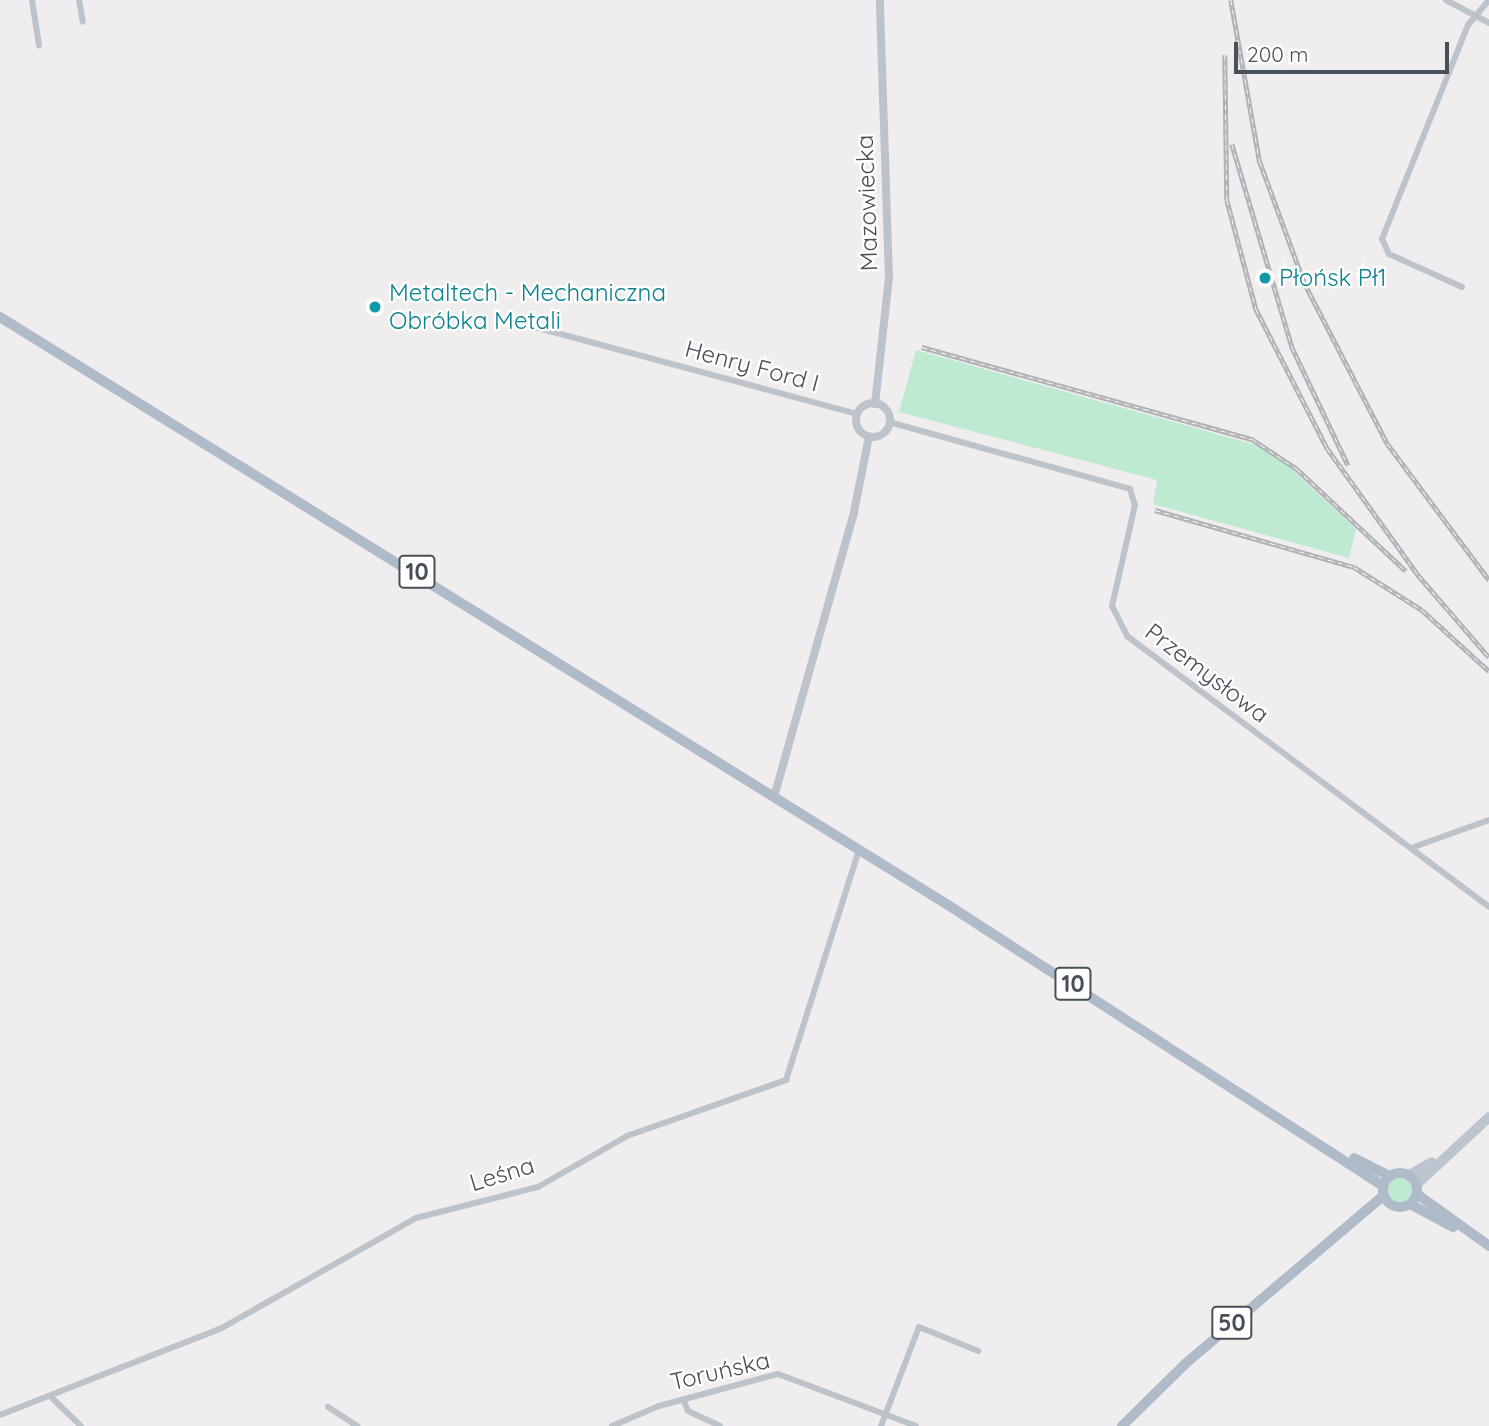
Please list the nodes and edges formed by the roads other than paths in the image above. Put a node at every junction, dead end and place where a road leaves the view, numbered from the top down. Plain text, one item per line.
1 (32, 0) edge
2 (79, 0) edge
3 (880, 0) edge
4 (1446, 0) edge
5 (1489, 0) edge
6 (1478, 18) junction
7 (83, 22) dead end
8 (1489, 23) edge
9 (39, 45) dead end
10 (1462, 287) dead end
11 (0, 317) edge
12 (516, 322) dead end
13 (875, 404) junction
14 (857, 414) junction
15 (889, 422) junction
16 (869, 436) junction
17 (774, 797) junction
18 (1489, 820) edge
19 (1411, 848) junction
20 (859, 850) junction
21 (1489, 907) edge
22 (1489, 1117) edge
23 (1385, 1186) junction
24 (1413, 1189) junction
25 (1392, 1205) junction
26 (1351, 1229) junction
27 (1486, 1244) edge
28 (978, 1351) dead end
29 (52, 1398) junction
30 (683, 1399) junction
31 (328, 1407) dead end
32 (886, 1414) junction
33 (0, 1415) edge
34 (81, 1426) edge
35 (357, 1426) edge
36 (612, 1426) edge
37 (720, 1426) edge
38 (881, 1426) edge
39 (916, 1426) edge
40 (1122, 1426) edge

1 - 9 street
2 - 7 street
3 - 13 street, Mazowiecka
4 - 6 street
5 - 6 street
6 - 8 street
6 - 10 street
11 - 17 main road, 10
12 - 14 street, Henry Ford I
13 - 14 street
13 - 15 street
14 - 16 street
15 - 16 street
15 - 19 street, Przemysłowa
16 - 17 street
17 - 20 main road, 10
18 - 19 street
19 - 21 street, Przemysłowa
20 - 23 main road, 10
20 - 29 street, Leśna
22 - 24 main road
23 - 24 main road
23 - 25 main road, 10
23 - 26 main road, 50
24 - 25 main road
24 - 27 main road
25 - 26 main road, 50
26 - 40 main road, 50
28 - 32 street
29 - 33 street
29 - 34 street
30 - 32 street, Toruńska
30 - 36 street, Toruńska
30 - 37 street
31 - 35 street
32 - 38 street
32 - 39 street, Toruńska

